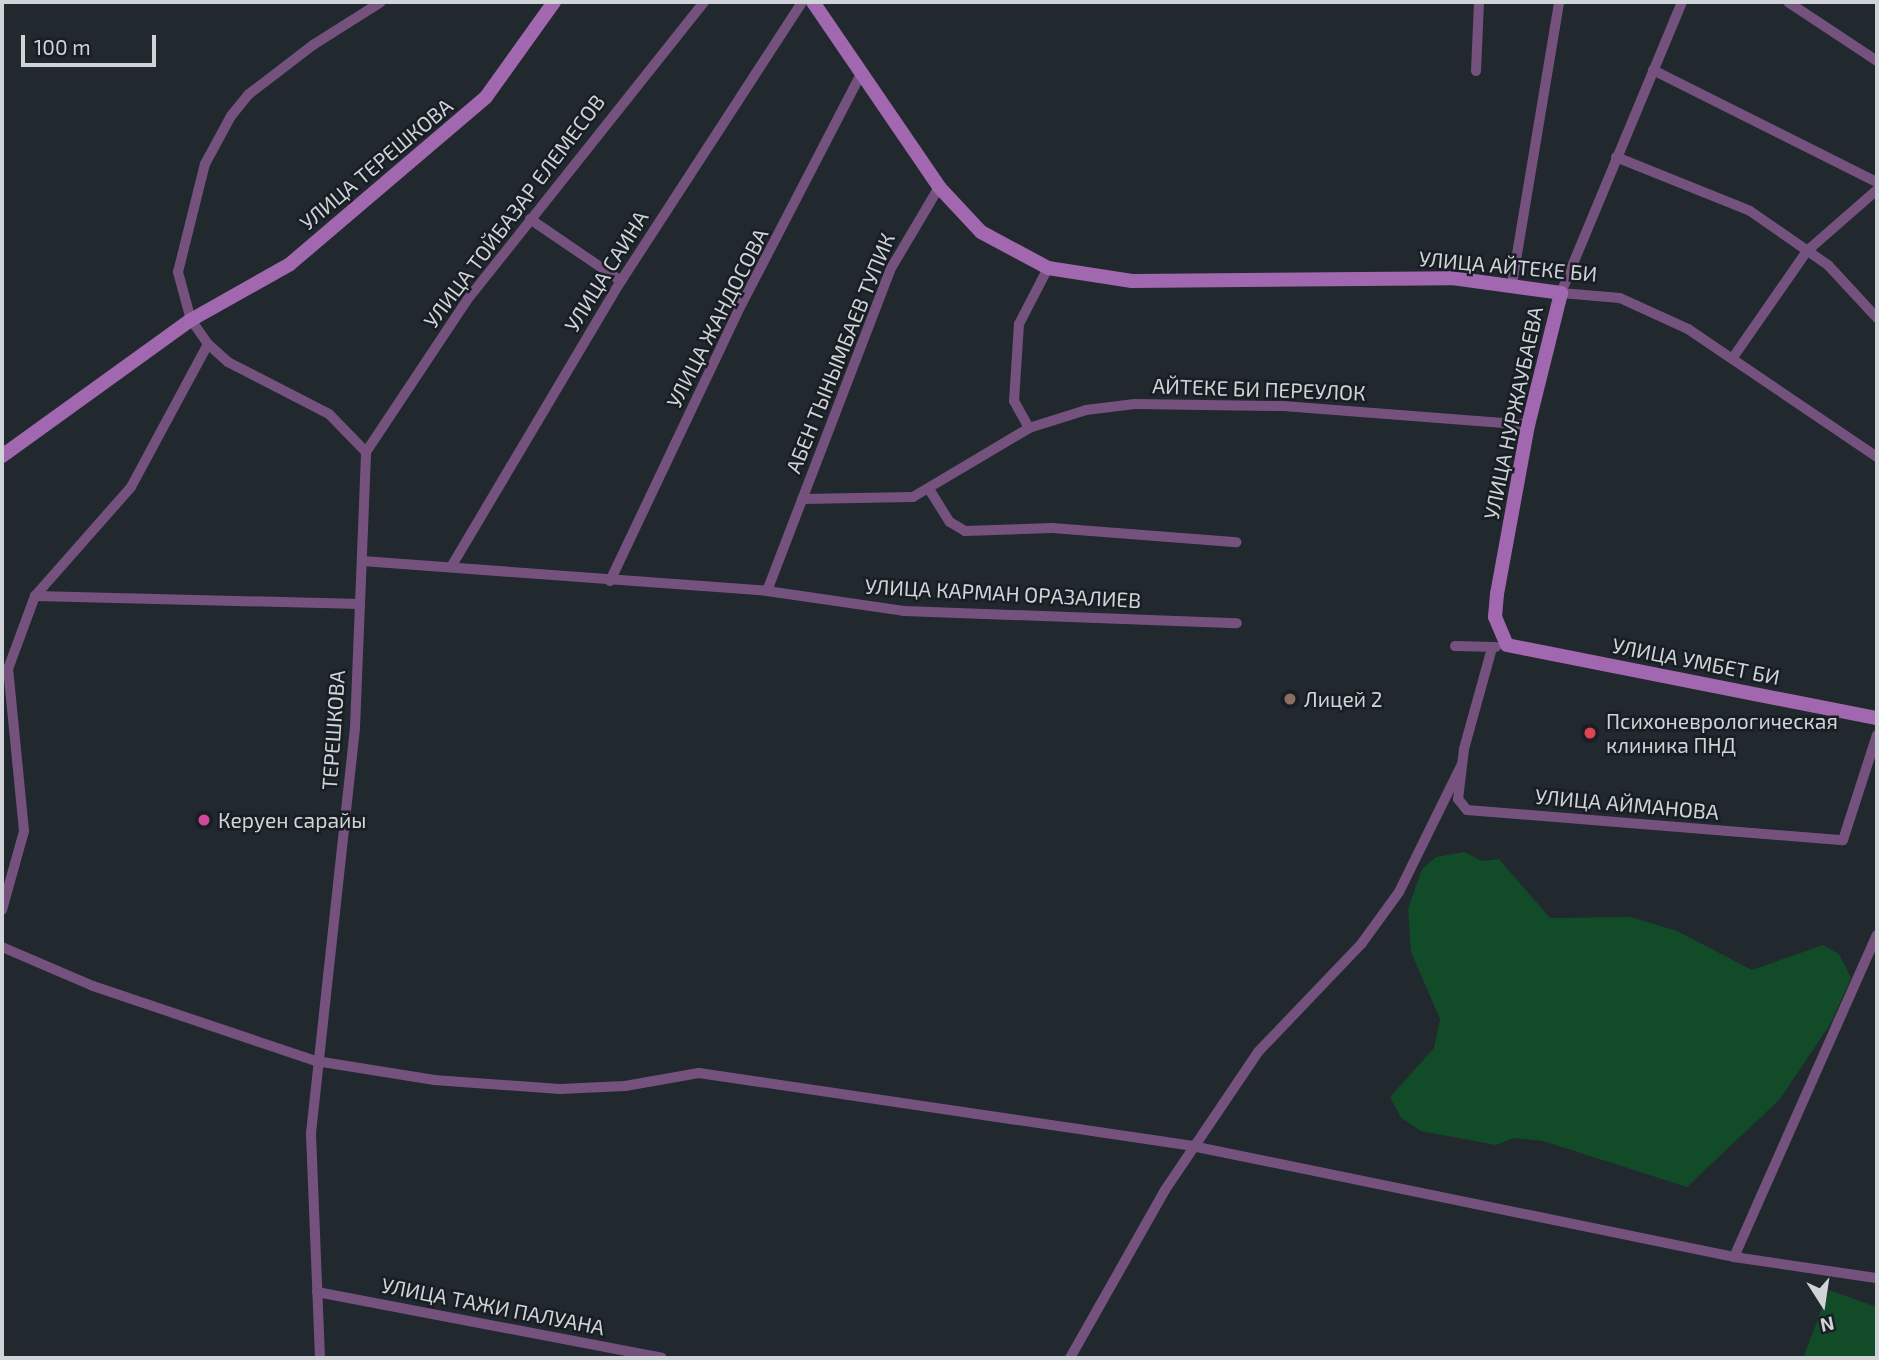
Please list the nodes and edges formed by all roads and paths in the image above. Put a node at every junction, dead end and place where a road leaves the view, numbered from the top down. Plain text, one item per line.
1 (381, 2) edge
2 (554, 2) edge
3 (704, 2) edge
4 (802, 2) edge
5 (813, 2) edge
6 (1479, 2) edge
7 (1559, 2) edge
8 (1682, 2) edge
9 (1788, 2) edge
10 (1877, 61) edge
11 (1653, 70) junction
12 (1476, 71) dead end
13 (861, 74) junction
14 (1616, 157) junction
15 (1877, 182) edge
16 (939, 187) junction
17 (1877, 190) edge
18 (530, 219) junction
19 (1807, 251) junction
20 (1048, 268) junction
21 (621, 281) junction
22 (1512, 284) junction
23 (1560, 293) junction
24 (1877, 318) edge
25 (191, 320) junction
26 (208, 344) junction
27 (1734, 356) junction
28 (1528, 425) junction
29 (1030, 428) junction
30 (366, 452) junction
31 (2, 456) edge
32 (1877, 457) edge
33 (929, 489) junction
34 (802, 499) junction
35 (1236, 542) dead end
36 (362, 561) junction
37 (452, 567) junction
38 (610, 581) junction
39 (767, 591) junction
40 (34, 596) junction
41 (360, 604) junction
42 (1237, 623) dead end
43 (1507, 645) junction
44 (1455, 646) dead end
45 (1492, 648) junction
46 (1877, 718) edge
47 (1877, 735) edge
48 (1462, 764) junction
49 (2, 910) edge
50 (1877, 935) edge
51 (2, 947) edge
52 (316, 1061) junction
53 (1192, 1146) junction
54 (1734, 1257) junction
55 (1877, 1278) edge
56 (317, 1292) junction
57 (320, 1358) edge
58 (662, 1358) edge
59 (1070, 1358) edge

1 - 25 street
2 - 25 street, УЛИЦА ТЕРЕШКОВА
3 - 18 street, УЛИЦА ТОЙБАЗАР ЕЛЕМЕСОВ
4 - 21 street, УЛИЦА САИНА
5 - 13 street, УЛИЦА АЙТЕКЕ БИ
6 - 12 street
7 - 22 street
8 - 11 street, УЛИЦА НУРЖАУБАЕВА
9 - 10 street
11 - 14 street, УЛИЦА НУРЖАУБАЕВА
11 - 15 street
13 - 16 street, УЛИЦА АЙТЕКЕ БИ
13 - 38 street, УЛИЦА ЖАНДОСОВА
14 - 19 street
14 - 23 street, УЛИЦА НУРЖАУБАЕВА
16 - 20 street, УЛИЦА АЙТЕКЕ БИ
16 - 34 street, АБЕН ТЫНЫМБАЕВ ТУПИК
17 - 19 street
18 - 21 street
18 - 30 street, УЛИЦА ТОЙБАЗАР ЕЛЕМЕСОВ
19 - 24 street
19 - 27 street
20 - 22 street, УЛИЦА АЙТЕКЕ БИ
20 - 29 street
21 - 37 street, УЛИЦА САИНА
22 - 23 street, УЛИЦА АЙТЕКЕ БИ
23 - 27 street, УЛИЦА АЙТЕКЕ БИ
23 - 28 street, УЛИЦА НУРЖАУБАЕВА
25 - 26 street
25 - 31 street, УЛИЦА ТЕРЕШКОВА
26 - 30 street
26 - 40 street
27 - 32 street, УЛИЦА АЙТЕКЕ БИ
28 - 29 street, АЙТЕКЕ БИ ПЕРЕУЛОК
28 - 43 street, УЛИЦА НУРЖАУБАЕВА
29 - 33 street, АЙТЕКЕ БИ ПЕРЕУЛОК
30 - 36 street, ТЕРЕШКОВА
33 - 34 street, АЙТЕКЕ БИ ПЕРЕУЛОК
33 - 35 street
34 - 39 street, АБЕН ТЫНЫМБАЕВ ТУПИК
36 - 37 street, УЛИЦА КАРМАН ОРАЗАЛИЕВ
36 - 41 street, ТЕРЕШКОВА
37 - 38 street, УЛИЦА КАРМАН ОРАЗАЛИЕВ
38 - 39 street, УЛИЦА КАРМАН ОРАЗАЛИЕВ
39 - 42 street, УЛИЦА КАРМАН ОРАЗАЛИЕВ
40 - 41 street
40 - 49 street
41 - 52 street, ТЕРЕШКОВА
43 - 45 street
43 - 46 street, УЛИЦА УМБЕТ БИ
44 - 45 street
45 - 48 street, УЛИЦА АЙМАНОВА
47 - 48 street, УЛИЦА АЙМАНОВА
48 - 53 street
50 - 54 street
51 - 52 street
52 - 53 street
52 - 56 street, ТЕРЕШКОВА
53 - 54 street
53 - 59 street
54 - 55 street
56 - 57 street, ТЕРЕШКОВА
56 - 58 street, УЛИЦА ТАЖИ ПАЛУАНА

